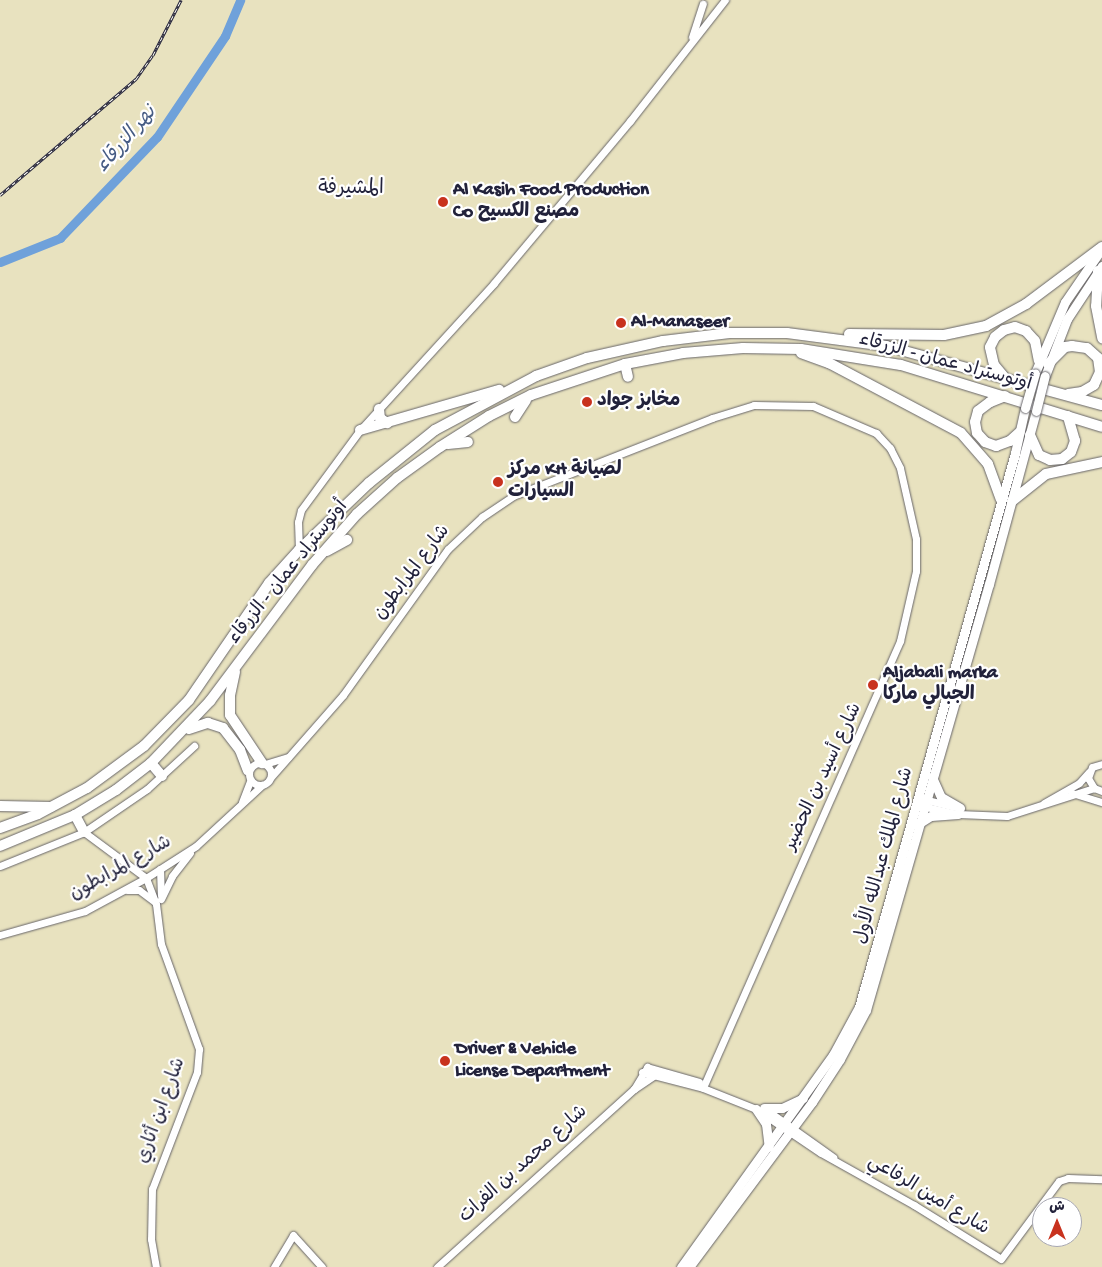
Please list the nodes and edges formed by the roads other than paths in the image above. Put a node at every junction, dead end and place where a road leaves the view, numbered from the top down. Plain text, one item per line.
1 (725, 0) edge
2 (702, 2) edge
3 (717, 10) junction
4 (690, 42) junction
5 (1102, 248) edge
6 (1100, 268) edge
7 (823, 336) junction
8 (1102, 338) edge
9 (783, 348) junction
10 (1044, 362) junction
11 (625, 364) junction
12 (628, 377) dead end
13 (1006, 379) junction
14 (507, 390) junction
15 (531, 395) junction
16 (1063, 395) junction
17 (1005, 396) junction
18 (1102, 405) edge
19 (379, 409) junction
20 (833, 412) joint
21 (1068, 416) junction
22 (515, 417) dead end
23 (387, 423) junction
24 (1102, 426) edge
25 (360, 430) junction
26 (1025, 433) junction
27 (468, 442) dead end
28 (440, 447) junction
29 (1102, 462) edge
30 (1007, 500) junction
31 (299, 533) junction
32 (315, 535) junction
33 (347, 540) dead end
34 (299, 550) junction
35 (322, 554) junction
36 (979, 581) junction
37 (990, 584) junction
38 (238, 664) junction
39 (184, 732) junction
40 (194, 746) dead end
41 (288, 757) junction
42 (151, 762) junction
43 (264, 763) junction
44 (1102, 764) edge
45 (1089, 772) junction
46 (162, 776) junction
47 (249, 776) junction
48 (271, 777) junction
49 (932, 777) junction
50 (262, 785) junction
51 (1100, 790) edge
52 (1072, 793) junction
53 (242, 802) junction
54 (920, 802) junction
55 (1044, 802) junction
56 (1102, 802) edge
57 (0, 806) edge
58 (52, 807) junction
59 (962, 812) junction
60 (75, 815) junction
61 (918, 824) junction
62 (0, 828) edge
63 (84, 832) junction
64 (0, 846) edge
65 (196, 846) junction
66 (0, 866) edge
67 (160, 869) junction
68 (146, 878) junction
69 (124, 890) junction
70 (159, 902) junction
71 (0, 935) edge
72 (874, 974) junction
73 (645, 1070) junction
74 (655, 1075) junction
75 (704, 1086) junction
76 (634, 1089) junction
77 (805, 1096) junction
78 (760, 1108) junction
79 (788, 1127) junction
80 (768, 1147) junction
81 (1102, 1179) edge
82 (156, 1267) edge
83 (274, 1267) edge
84 (322, 1267) edge
85 (437, 1267) edge
86 (681, 1267) edge
87 (689, 1267) edge

1 - 3 street
2 - 3 street
2 - 4 street
3 - 4 street
4 - 19 street
5 - 7 highway
5 - 10 main road
6 - 8 highway
6 - 10 main road
7 - 13 highway, أوتوستراد عمان - الزرقاء
7 - 14 highway, أوتوستراد عمان - الزرقاء
9 - 11 highway, أوتوستراد عمان - الزرقاء
9 - 17 highway, أوتوستراد عمان - الزرقاء
9 - 30 highway
10 - 13 highway
10 - 16 highway
10 - 26 main road, شارع الملك عبدالله الأول, bridge
10 - 26 main road, شارع الملك عبدالله الأول, bridge
11 - 12 highway
11 - 15 highway, أوتوستراد عمان - الزرقاء
13 - 16 highway, أوتوستراد عمان - الزرقاء
14 - 23 highway
14 - 32 highway, أوتوستراد عمان - الزرقاء
15 - 22 highway
15 - 28 highway, أوتوستراد عمان - الزرقاء
16 - 18 highway, أوتوستراد عمان - الزرقاء
17 - 21 highway, أوتوستراد عمان - الزرقاء
17 - 26 highway
19 - 23 highway
19 - 25 street
20 - 41 street, شارع المرابطون
20 - 75 street, شارع أسيد بن الحضير
21 - 24 highway, أوتوستراد عمان - الزرقاء
21 - 26 highway
23 - 25 highway
25 - 31 street
26 - 30 main road, شارع الملك عبدالله الأول
27 - 28 highway
28 - 35 highway, أوتوستراد عمان - الزرقاء
29 - 30 highway
30 - 36 main road, شارع الملك عبدالله الأول
30 - 37 main road, شارع الملك عبدالله الأول
31 - 32 street
31 - 34 street
32 - 34 highway, أوتوستراد عمان - الزرقاء
33 - 35 highway
34 - 58 highway, أوتوستراد عمان - الزرقاء
35 - 38 highway, أوتوستراد عمان - الزرقاء
36 - 37 main road
36 - 54 main road, شارع الملك عبدالله الأول
37 - 49 main road, شارع الملك عبدالله الأول
38 - 39 highway, أوتوستراد عمان - الزرقاء
38 - 43 highway
39 - 42 highway, أوتوستراد عمان - الزرقاء
39 - 47 highway
40 - 46 street
41 - 43 street
41 - 48 street, شارع المرابطون
42 - 46 highway
42 - 60 highway, أوتوستراد عمان - الزرقاء
43 - 47 street
43 - 48 street
44 - 45 street
45 - 51 street
45 - 55 street
46 - 63 street
47 - 50 street
47 - 53 street, شارع المرابطون
48 - 50 street, شارع المرابطون
49 - 54 main road, شارع الملك عبدالله الأول
49 - 59 main road
50 - 53 street, شارع المرابطون
51 - 52 street
52 - 55 street
52 - 56 street
53 - 65 street, شارع المرابطون
54 - 59 street
54 - 61 main road, شارع الملك عبدالله الأول
54 - 72 main road, شارع الملك عبدالله الأول
55 - 59 street
57 - 58 highway
58 - 62 highway, أوتوستراد عمان - الزرقاء
59 - 61 main road
60 - 63 highway
60 - 64 highway, أوتوستراد عمان - الزرقاء
61 - 72 main road, شارع الملك عبدالله الأول
63 - 66 street
63 - 68 street
65 - 67 street, شارع المرابطون
65 - 70 street
67 - 68 street, شارع المرابطون
67 - 70 street, شارع ابن أثاري
68 - 69 street, شارع المرابطون
68 - 70 street, شارع ابن أثاري
69 - 70 street
69 - 71 street, شارع المرابطون
70 - 82 street, شارع ابن أثاري
72 - 77 main road, شارع الملك عبدالله الأول
72 - 79 main road, شارع الملك عبدالله الأول
73 - 74 street
73 - 75 street
73 - 76 street, شارع محمد بن الفرات
74 - 75 street
74 - 76 street, شارع محمد بن الفرات
75 - 78 street, شارع أمين الرفاعي
76 - 85 street, شارع محمد بن الفرات
77 - 78 main road
77 - 79 main road, شارع الملك عبدالله الأول
78 - 79 street, شارع أمين الرفاعي
78 - 80 main road
79 - 80 main road, شارع الملك عبدالله الأول
79 - 81 street, شارع أمين الرفاعي
79 - 87 main road, شارع الملك عبدالله الأول
80 - 86 main road, شارع الملك عبدالله الأول
83 - 84 street

